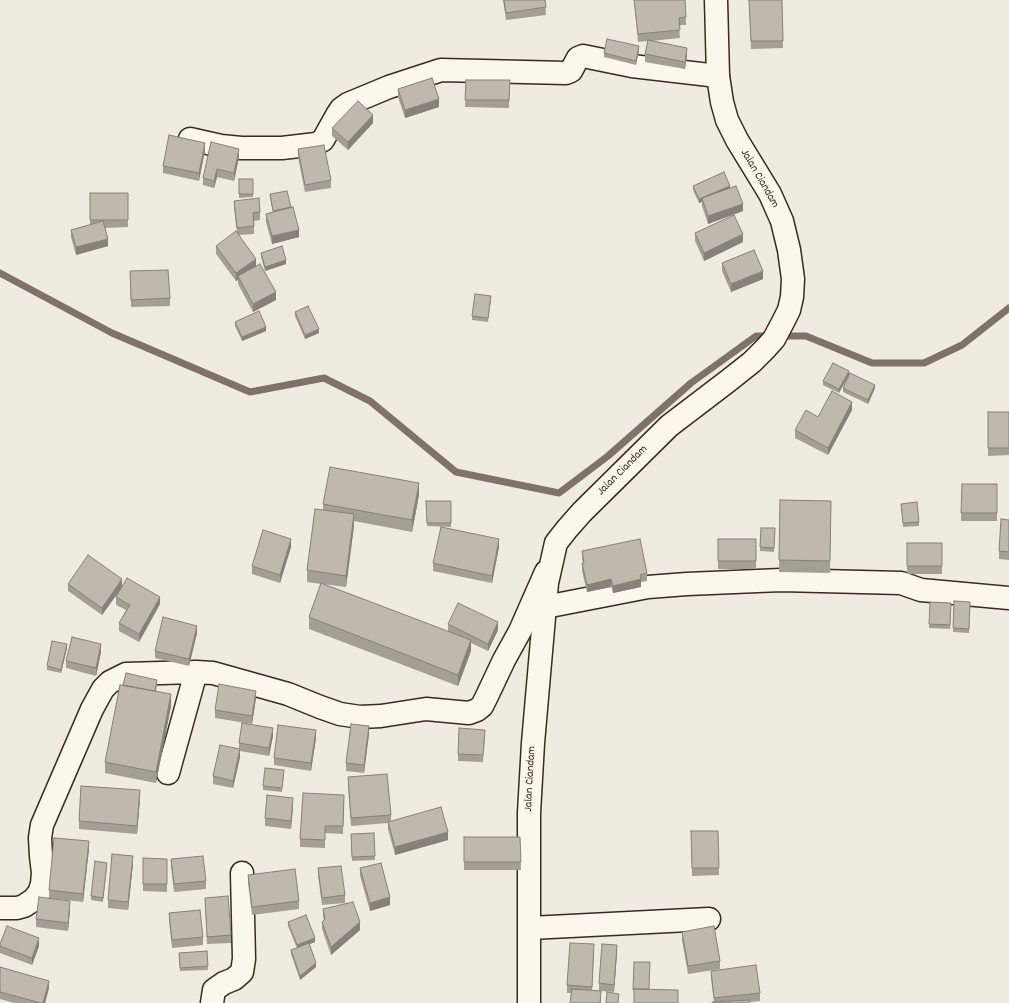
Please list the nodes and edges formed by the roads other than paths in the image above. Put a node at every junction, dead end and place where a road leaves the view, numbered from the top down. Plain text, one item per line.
1 (716, 0) edge
2 (718, 76) junction
3 (190, 140) edge
4 (552, 558) junction
5 (1009, 598) edge
6 (545, 607) junction
7 (196, 672) junction
8 (168, 773) dead end
9 (242, 873) dead end
10 (0, 908) edge
11 (709, 919) dead end
12 (530, 928) junction
13 (212, 1003) edge
14 (529, 1003) edge

1 - 2 street, Jalan Ciandam
2 - 3 street
2 - 4 street, Jalan Ciandam
4 - 6 street, Jalan Ciandam
4 - 7 street
5 - 6 street
6 - 12 street, Jalan Ciandam
7 - 8 street
7 - 10 street
9 - 13 street
11 - 12 street
12 - 14 street, Jalan Ciandam

